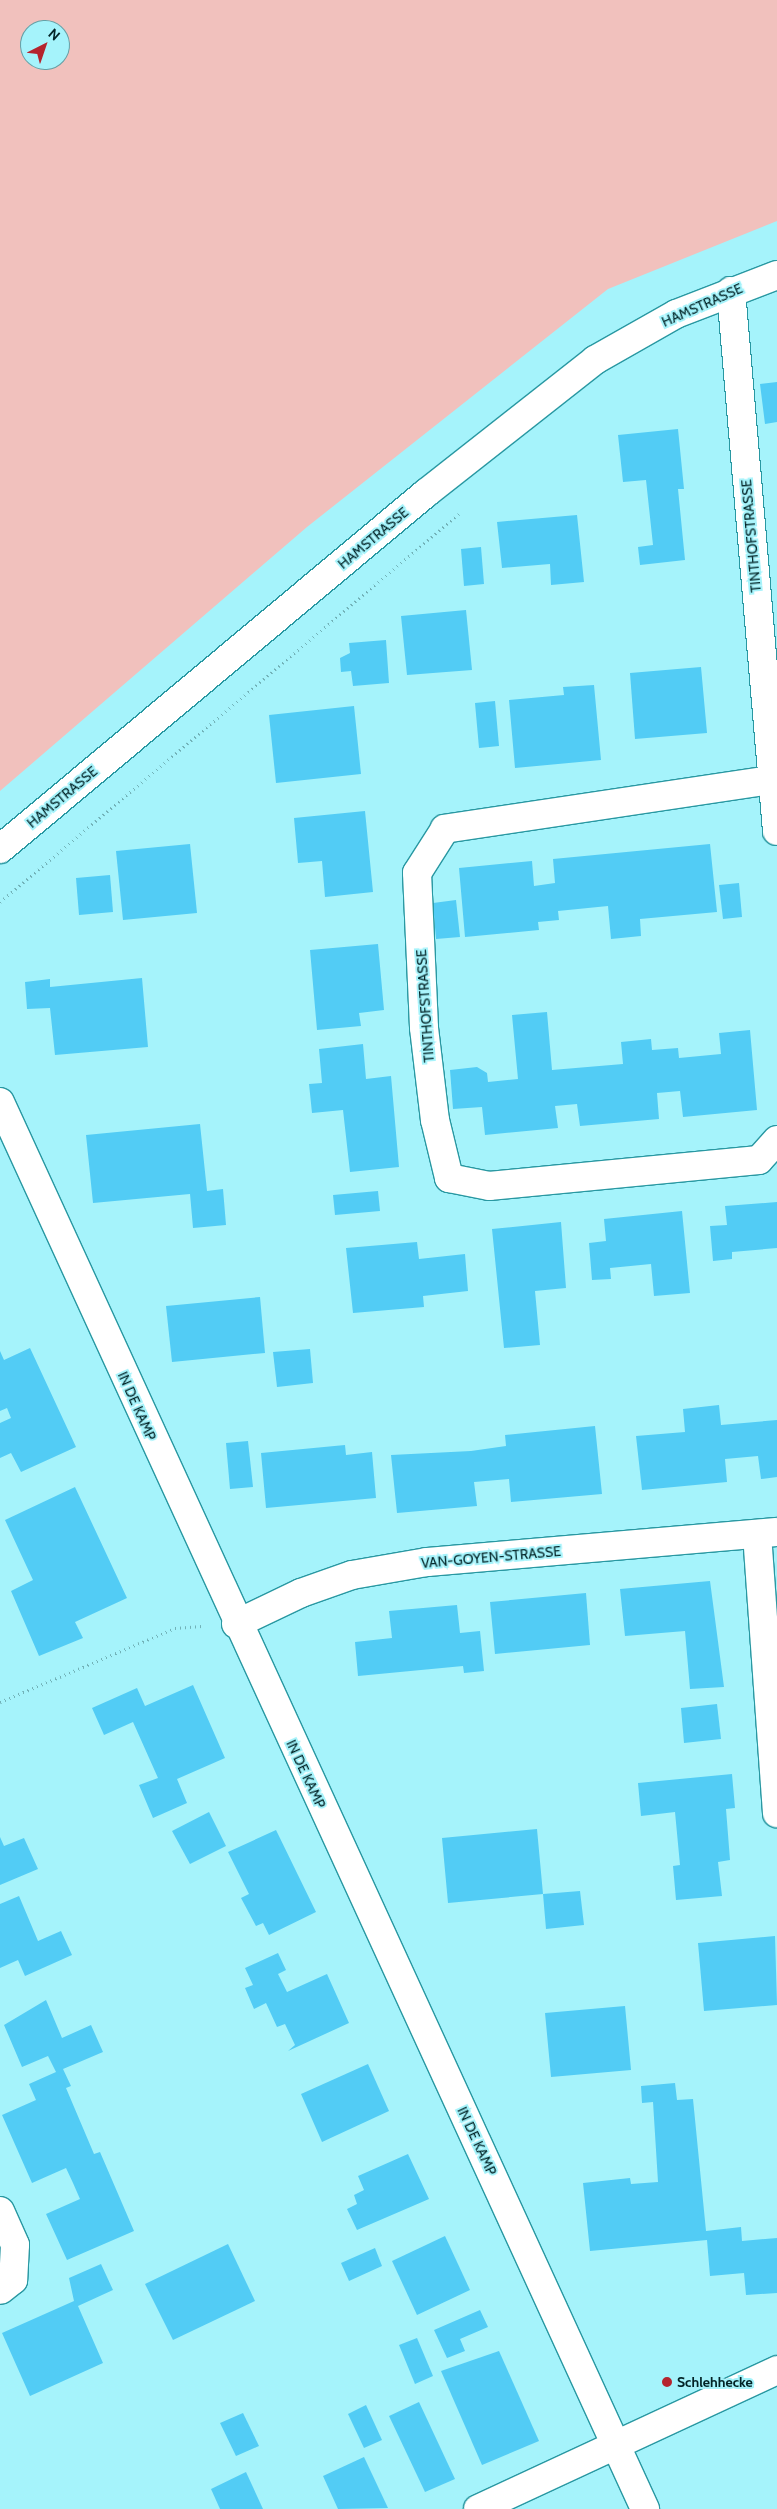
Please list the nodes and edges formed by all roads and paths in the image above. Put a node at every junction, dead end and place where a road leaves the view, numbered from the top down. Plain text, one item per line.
1 (777, 274) edge
2 (731, 291) junction
3 (463, 510) dead end
4 (770, 780) junction
5 (777, 831) edge
6 (0, 850) edge
7 (0, 902) edge
8 (0, 1102) edge
9 (777, 1140) edge
10 (767, 1533) edge
11 (236, 1624) junction
12 (0, 1702) edge
13 (777, 1813) edge
14 (0, 2211) edge
15 (0, 2290) edge
16 (777, 2370) edge
17 (618, 2444) junction
18 (478, 2509) edge
19 (645, 2509) edge

1 - 2 street, HAMSTRASSE
2 - 4 street, TINTHOFSTRASSE
2 - 6 street, HAMSTRASSE
3 - 7 path
4 - 5 street, TINTHOFSTRASSE
4 - 9 street, TINTHOFSTRASSE
8 - 11 street, IN DE KAMP
10 - 11 street, VAN-GOYEN-STRASSE
10 - 13 street, VAN-GOYEN-STRASSE
11 - 12 path
11 - 17 street, IN DE KAMP
14 - 15 street
16 - 17 street
17 - 18 street
17 - 19 street, IN DE KAMP

